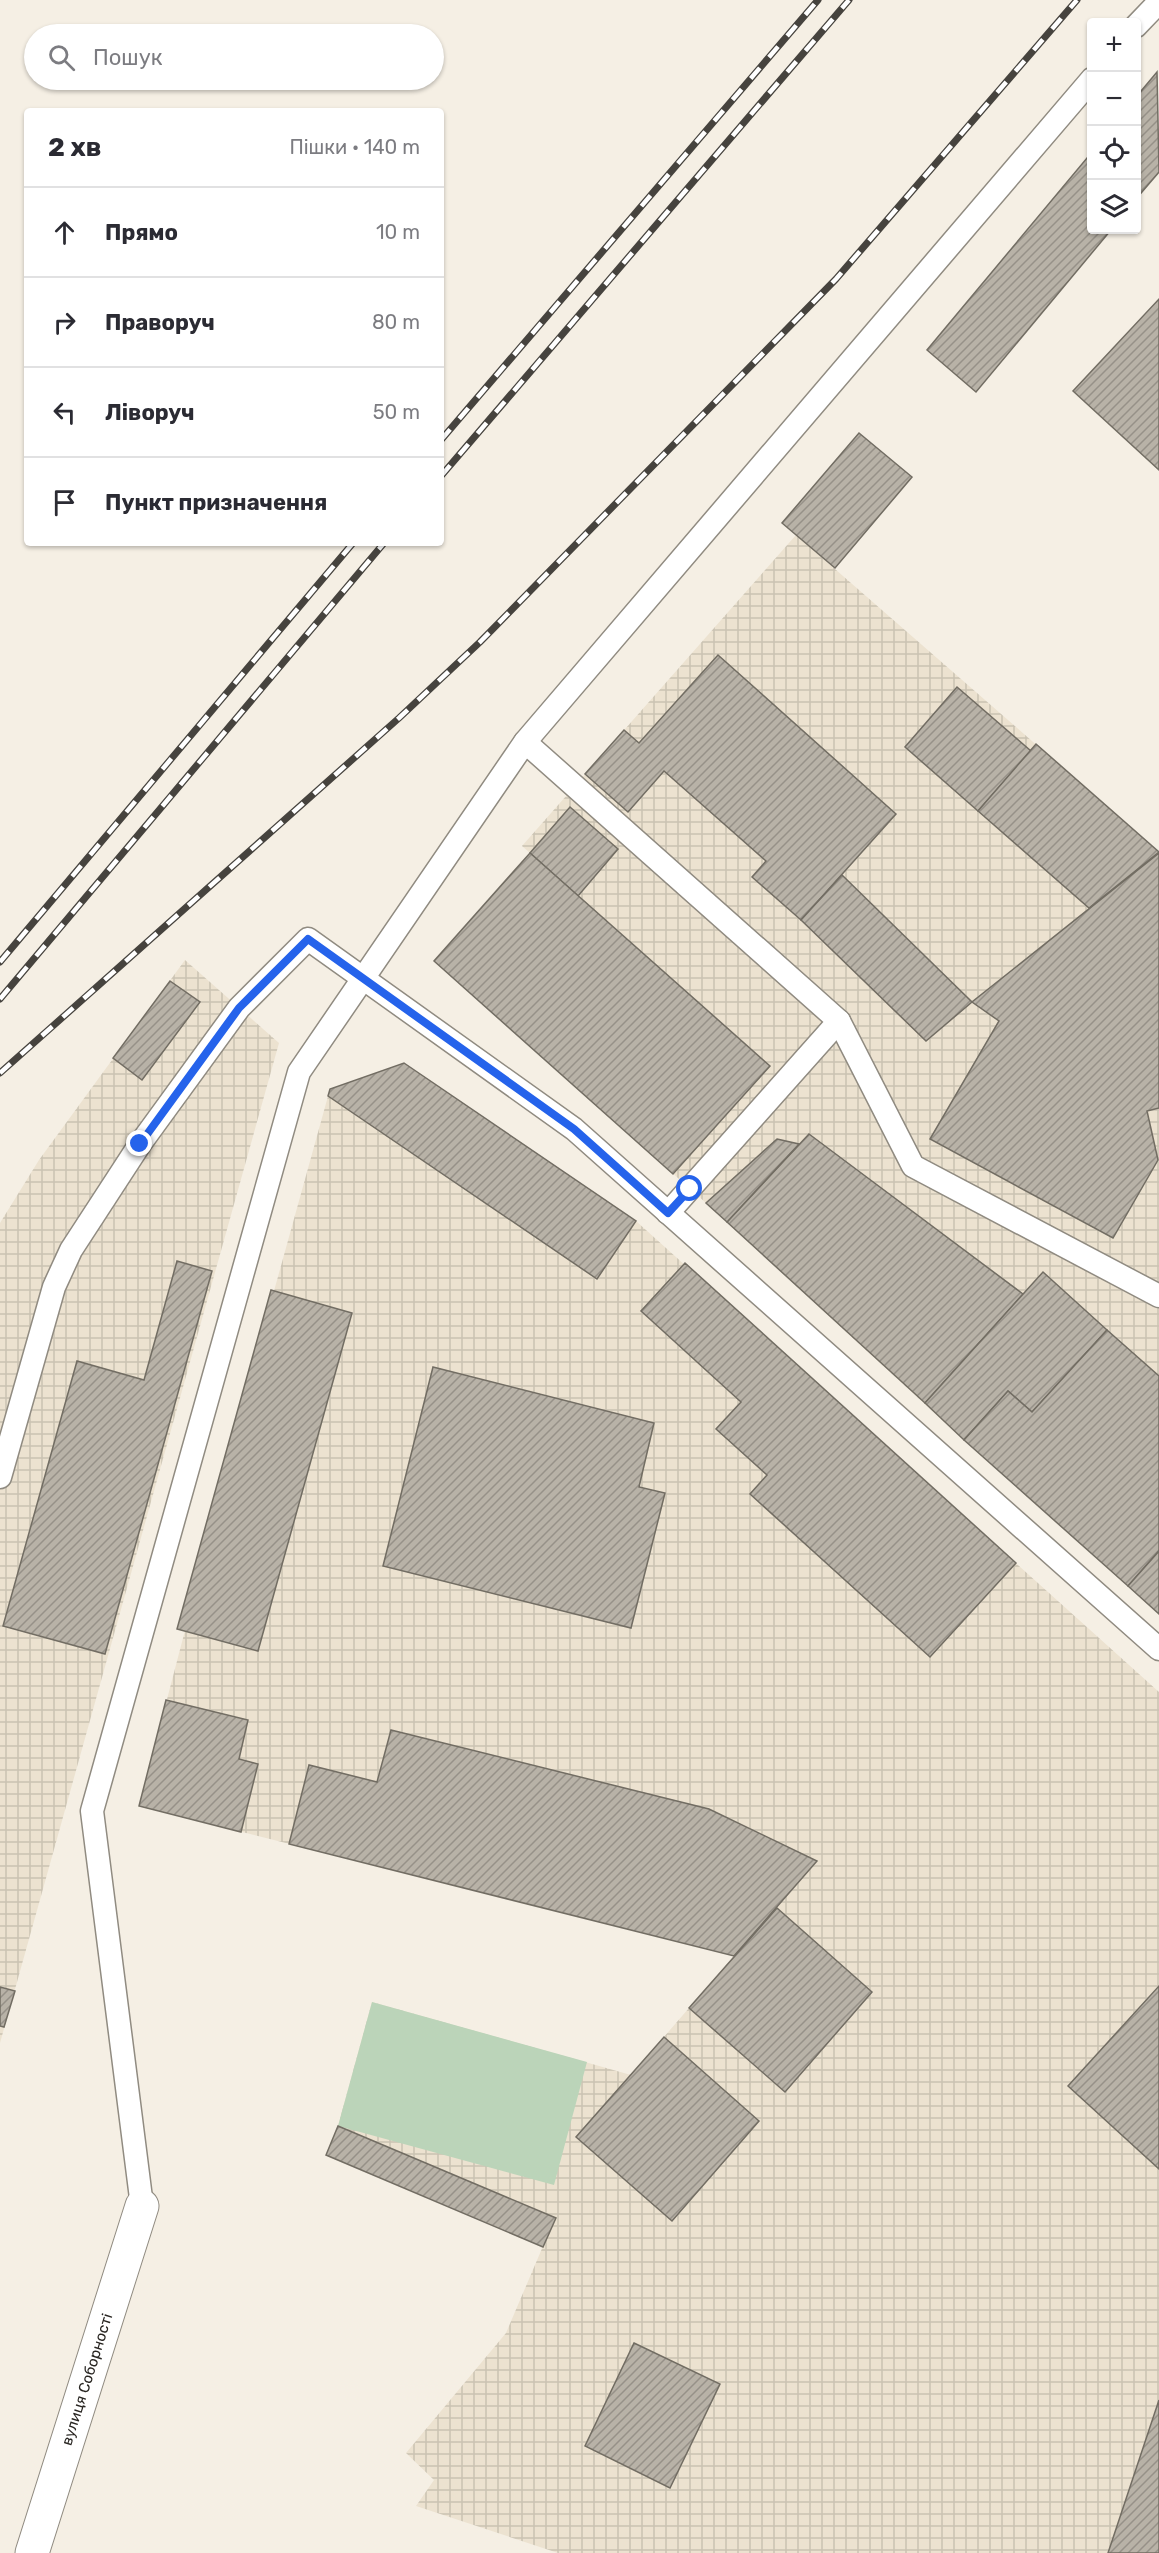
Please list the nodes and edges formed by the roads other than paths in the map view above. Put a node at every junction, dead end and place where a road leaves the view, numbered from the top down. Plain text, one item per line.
1 (1159, 2) edge
2 (1141, 22) edge
3 (1087, 85) edge
4 (525, 742) junction
5 (363, 978) junction
6 (839, 1022) junction
7 (668, 1213) junction
8 (1159, 1296) edge
9 (0, 1477) edge
10 (1159, 1649) edge
11 (142, 2206) joint
12 (33, 2553) edge

1 - 2 lane
3 - 4 lane
4 - 5 lane
4 - 6 lane
5 - 7 lane
5 - 9 lane
5 - 11 lane
6 - 7 lane
6 - 8 lane
7 - 10 lane
11 - 12 street, вулиця Соборності

